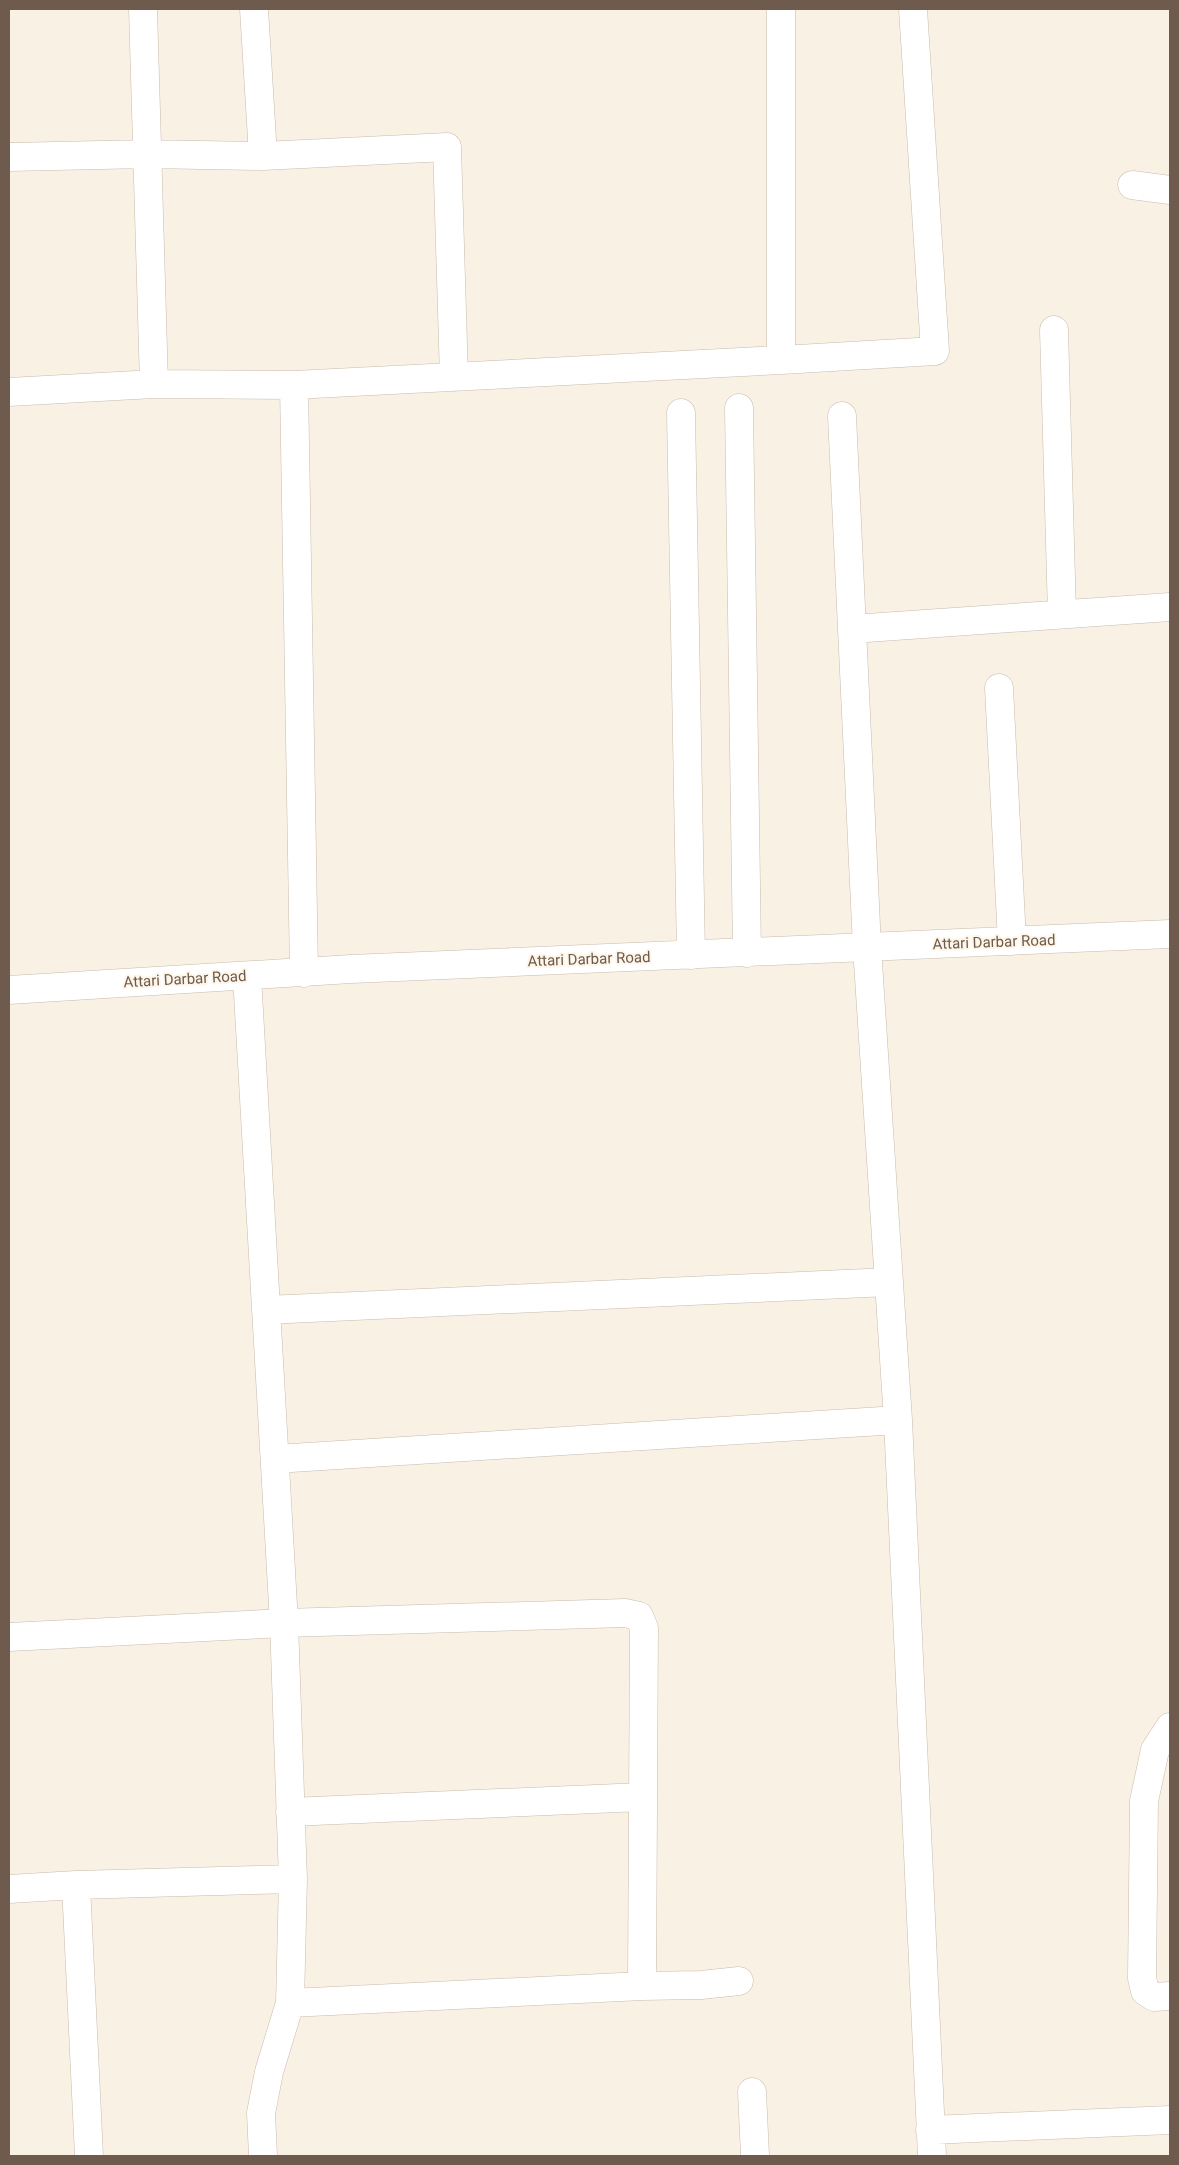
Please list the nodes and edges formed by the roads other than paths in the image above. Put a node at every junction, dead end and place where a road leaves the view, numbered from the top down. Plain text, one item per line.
1 (143, 9) edge
2 (254, 9) edge
3 (781, 9) edge
4 (913, 9) edge
5 (147, 154) junction
6 (263, 156) junction
7 (9, 157) edge
8 (1132, 185) dead end
9 (1170, 190) edge
10 (1054, 330) dead end
11 (781, 360) junction
12 (454, 377) junction
13 (154, 384) junction
14 (294, 385) junction
15 (9, 392) edge
16 (739, 408) dead end
17 (681, 413) dead end
18 (842, 416) dead end
19 (1170, 607) edge
20 (1062, 614) junction
21 (852, 628) junction
22 (999, 688) dead end
23 (1170, 934) edge
24 (1012, 942) junction
25 (867, 947) junction
26 (747, 953) junction
27 (691, 955) junction
28 (304, 972) junction
29 (247, 976) junction
30 (9, 990) edge
31 (889, 1282) junction
32 (266, 1310) junction
33 (898, 1420) junction
34 (275, 1459) junction
35 (284, 1623) junction
36 (9, 1638) edge
37 (1170, 1727) edge
38 (642, 1798) junction
39 (290, 1812) junction
40 (292, 1879) junction
41 (76, 1885) junction
42 (9, 1889) edge
43 (739, 1981) dead end
44 (642, 1986) junction
45 (1170, 1996) edge
46 (290, 2003) junction
47 (752, 2092) dead end
48 (1170, 2120) edge
49 (931, 2143) edge
50 (89, 2156) edge
51 (262, 2156) edge
52 (755, 2156) edge

1 - 5 street
2 - 6 street
3 - 11 street
4 - 11 street
5 - 6 street
5 - 7 street
5 - 13 street
6 - 12 street
8 - 9 street
10 - 20 street
11 - 12 street
12 - 14 street
13 - 14 street
13 - 15 street
14 - 28 street
16 - 26 street
17 - 27 street
18 - 21 street
19 - 20 street
20 - 21 street
21 - 25 street
22 - 24 street
23 - 24 street, Attari Darbar Road
24 - 25 street, Attari Darbar Road
25 - 26 street, Attari Darbar Road
25 - 31 street
26 - 27 street, Attari Darbar Road
27 - 28 street, Attari Darbar Road
28 - 29 street, Attari Darbar Road
29 - 30 street, Attari Darbar Road
29 - 32 street
31 - 32 street
31 - 33 street
32 - 34 street
33 - 34 street
33 - 49 street
34 - 35 street
35 - 36 street
35 - 38 street
35 - 39 street
37 - 45 street
38 - 39 street
38 - 44 street
39 - 40 street
40 - 41 street
40 - 46 street
41 - 42 street
41 - 50 street
43 - 44 street
44 - 46 street
46 - 51 street
47 - 52 street
48 - 49 street

